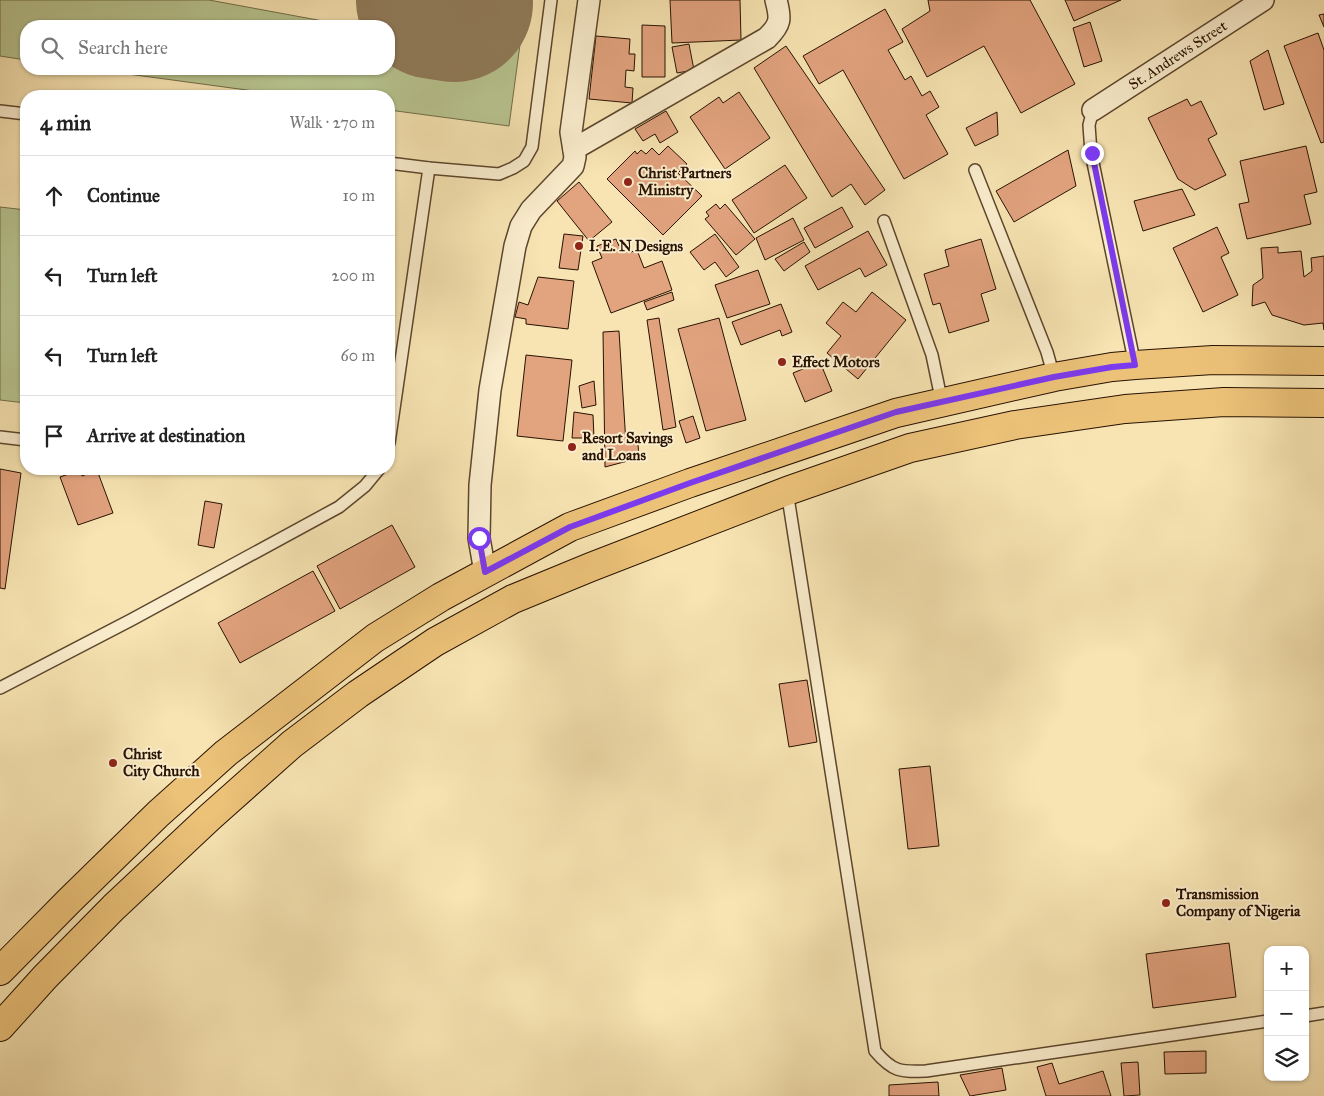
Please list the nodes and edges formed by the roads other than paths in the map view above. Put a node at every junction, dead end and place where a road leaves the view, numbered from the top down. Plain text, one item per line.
1 (551, 0) edge
2 (590, 0) edge
3 (776, 0) edge
4 (1263, 0) edge
5 (0, 110) edge
6 (1093, 110) joint
7 (20, 113) edge
8 (574, 149) junction
9 (395, 164) edge
10 (429, 168) junction
11 (976, 170) dead end
12 (884, 221) dead end
13 (1324, 361) edge
14 (1135, 365) junction
15 (1054, 377) junction
16 (395, 402) edge
17 (942, 402) junction
18 (1324, 403) edge
19 (0, 436) edge
20 (20, 439) edge
21 (374, 475) edge
22 (787, 491) junction
23 (485, 572) junction
24 (0, 688) edge
25 (0, 971) edge
26 (1324, 1013) edge
27 (1309, 1015) edge
28 (1264, 1022) edge
29 (0, 1028) edge

1 - 10 lane
2 - 8 street
3 - 8 street
4 - 6 street, St. Andrews Street
5 - 7 lane
6 - 14 lane
8 - 23 street
9 - 10 lane
10 - 16 lane
11 - 15 lane
12 - 17 lane
13 - 14 main road
14 - 15 main road
15 - 17 main road
17 - 23 main road
18 - 22 main road
19 - 20 lane
21 - 24 lane
22 - 28 lane
22 - 29 main road
23 - 25 main road
26 - 27 lane

